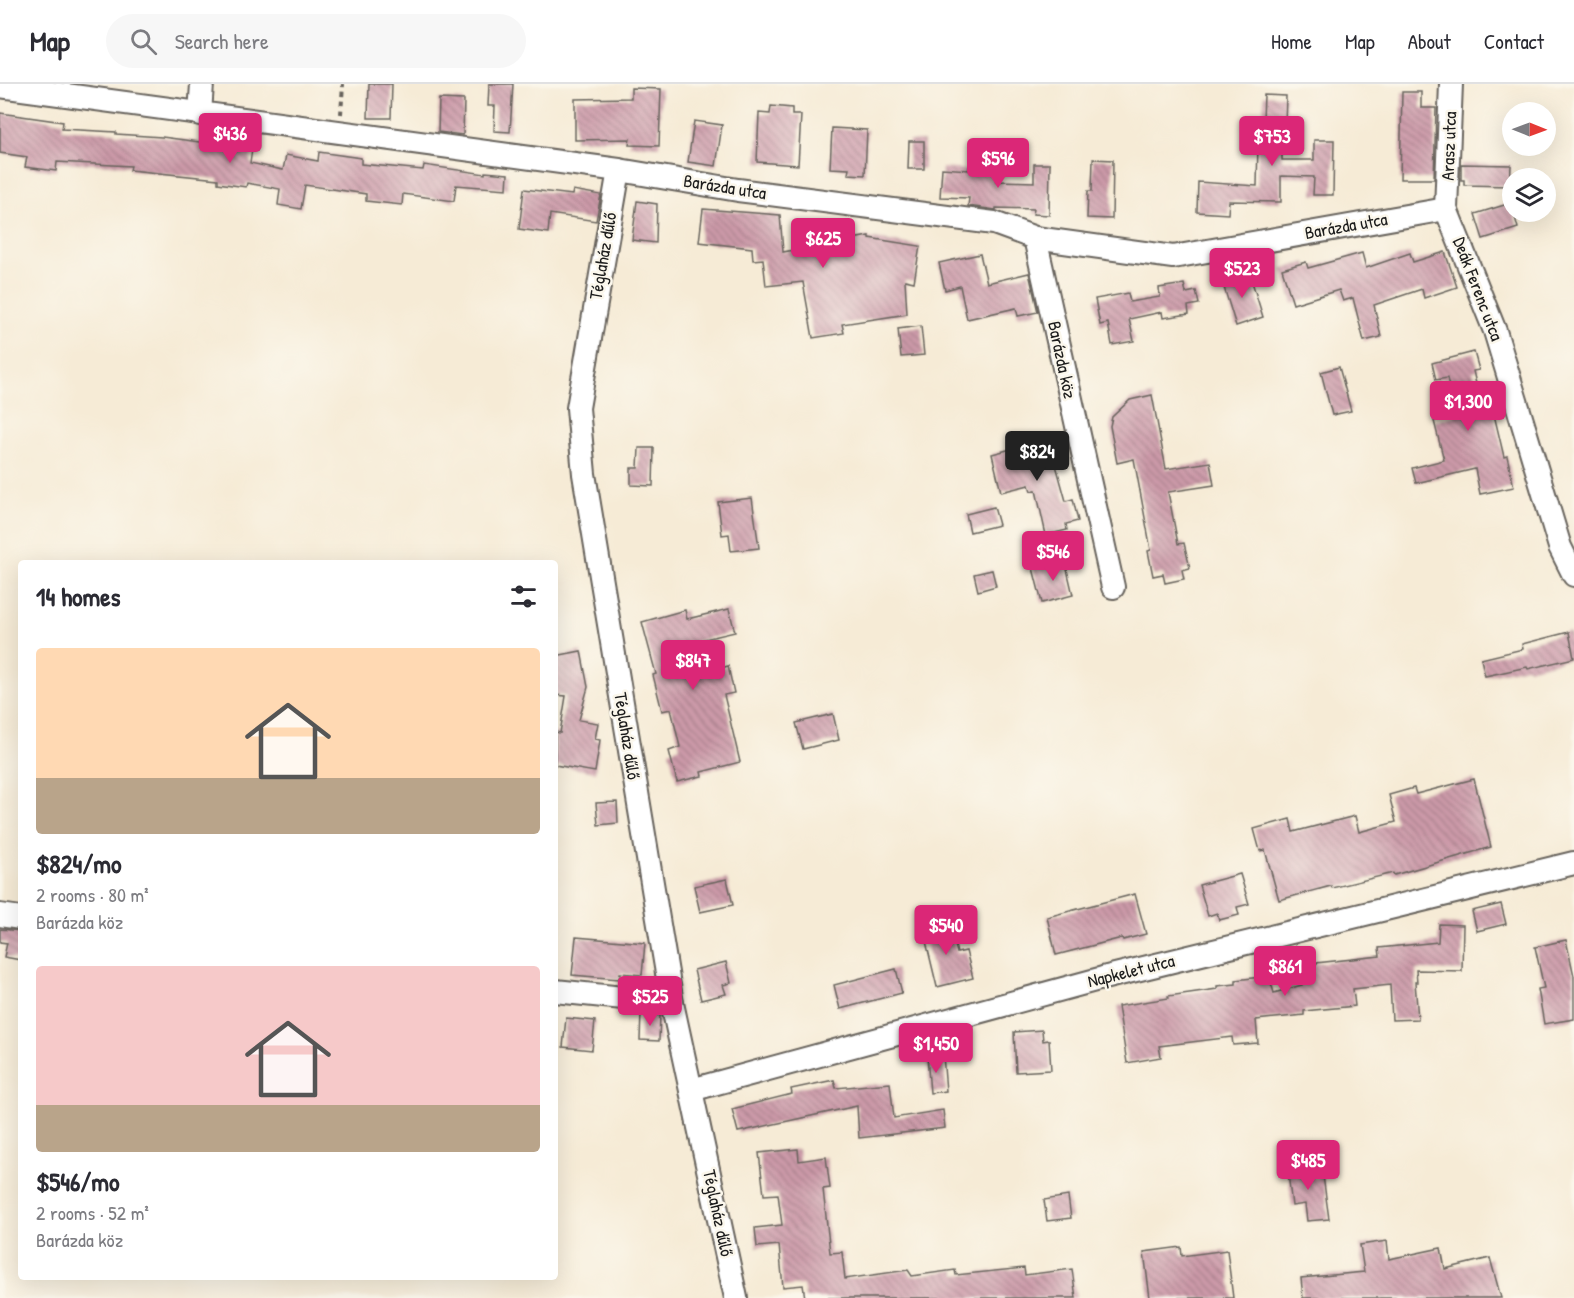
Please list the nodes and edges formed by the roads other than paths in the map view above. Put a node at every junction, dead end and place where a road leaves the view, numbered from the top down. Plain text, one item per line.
1 (202, 84) edge
2 (1451, 84) edge
3 (0, 86) edge
4 (200, 114) junction
5 (619, 170) junction
6 (1446, 209) junction
7 (1035, 238) junction
8 (1567, 544) edge
9 (1574, 575) edge
10 (1113, 586) dead end
11 (1574, 863) edge
12 (0, 915) edge
13 (18, 918) edge
14 (558, 991) edge
15 (672, 1003) junction
16 (691, 1090) junction
17 (736, 1298) edge

1 - 4 street
2 - 6 street, Arasz utca
3 - 4 street, Barázda utca
4 - 5 street, Barázda utca
5 - 7 street, Barázda utca
5 - 15 street, Téglaház dűlő
6 - 7 street, Barázda utca
6 - 8 street, Deák Ferenc utca
7 - 10 street, Barázda köz
8 - 9 street, Deák Ferenc utca
11 - 16 street, Napkelet utca
12 - 13 street
14 - 15 street
15 - 16 street, Téglaház dűlő
16 - 17 street, Téglaház dűlő

